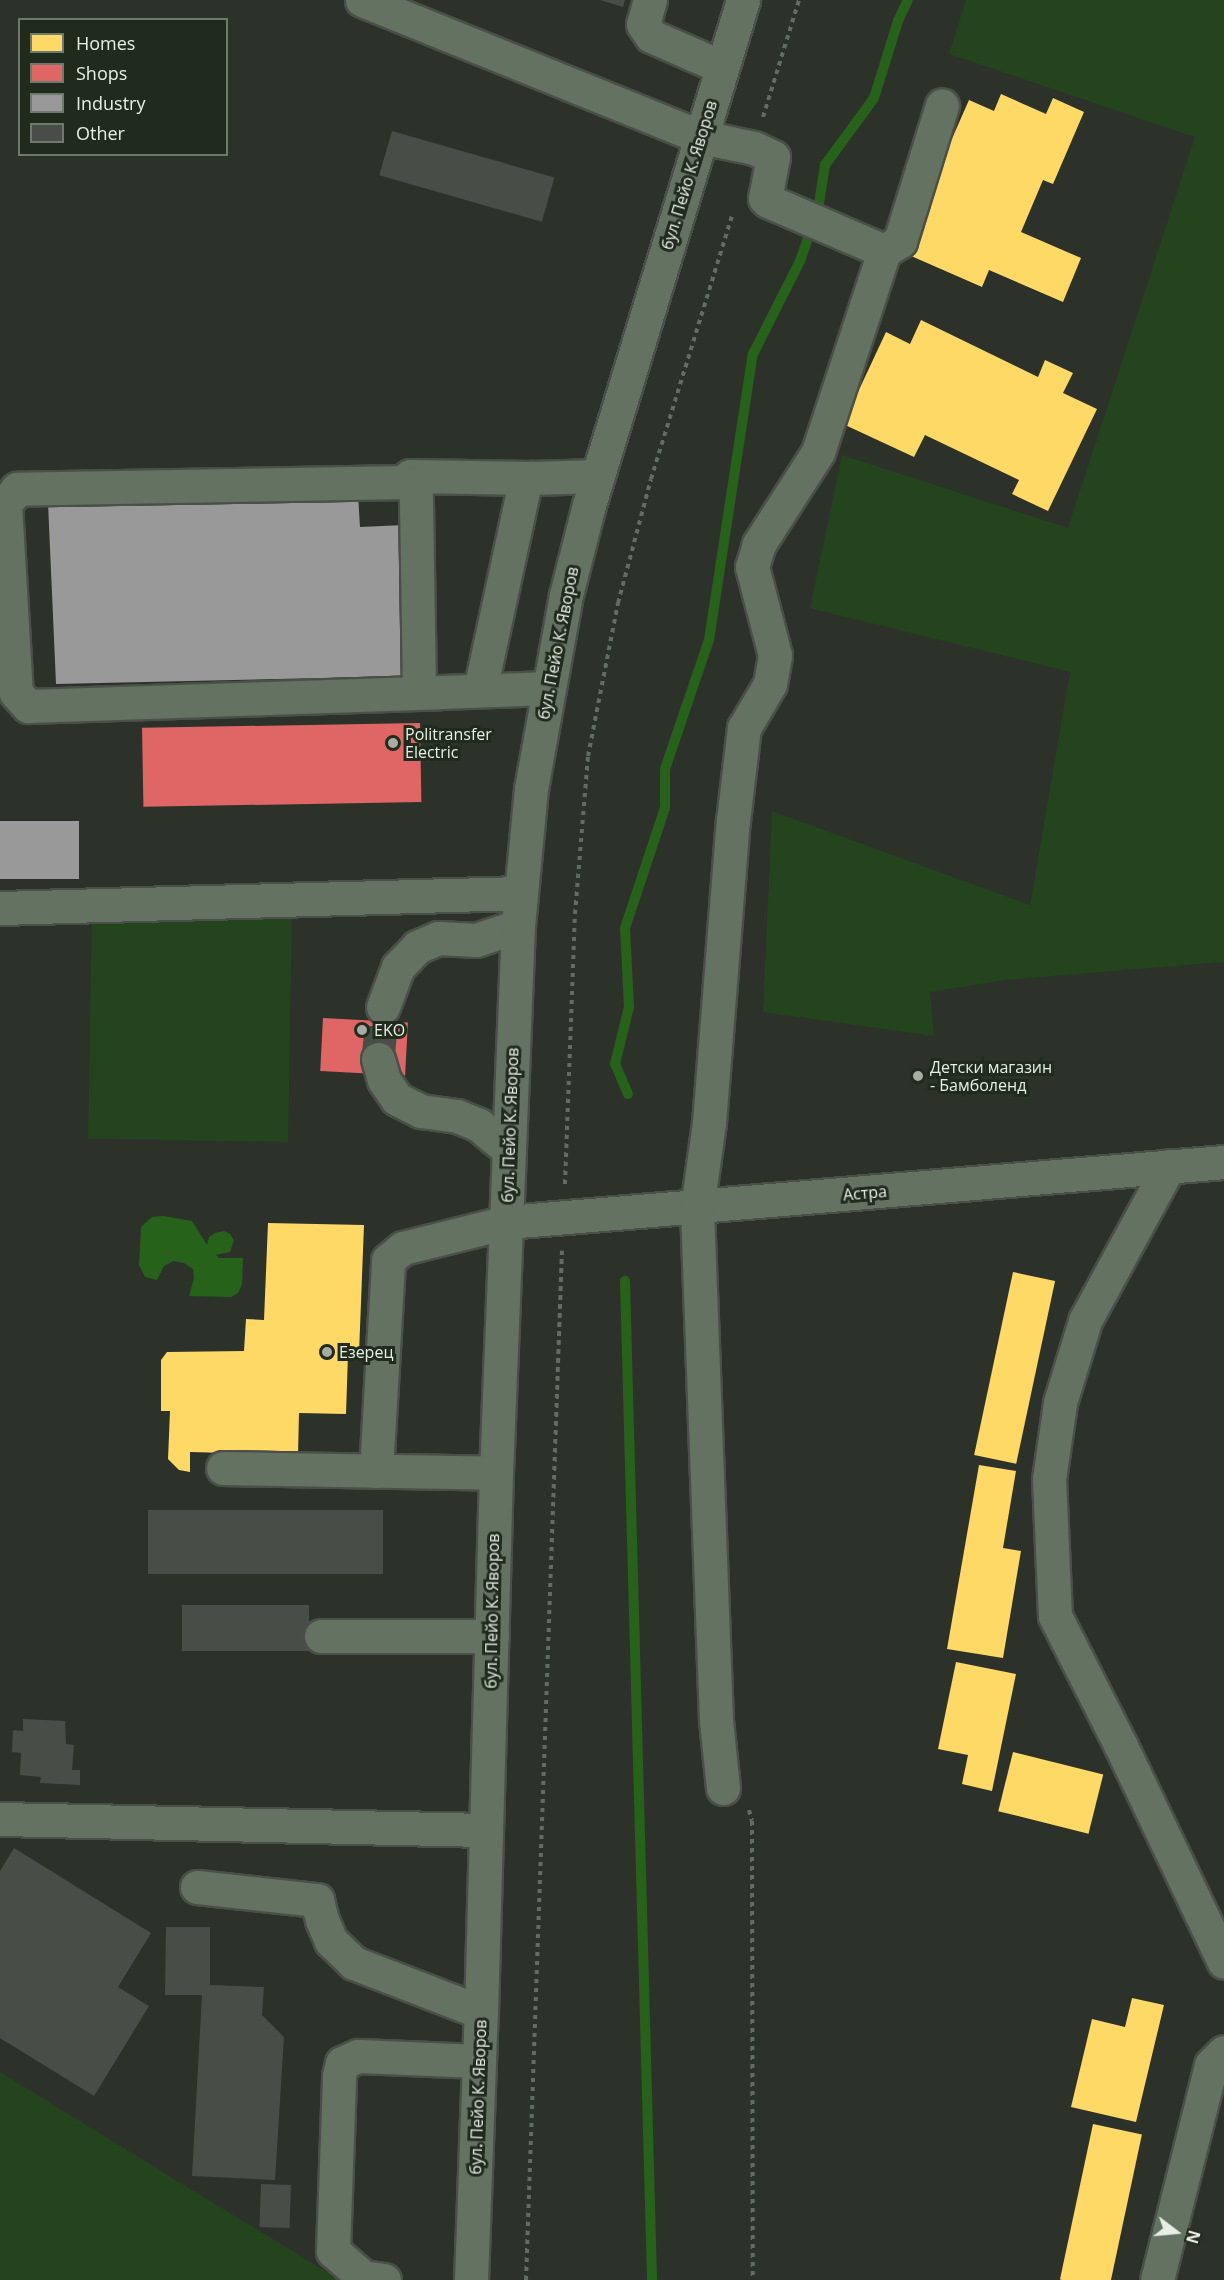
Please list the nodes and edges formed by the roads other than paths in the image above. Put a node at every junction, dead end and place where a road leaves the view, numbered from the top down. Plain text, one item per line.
1 (362, 0) edge
2 (650, 0) edge
3 (743, 0) edge
4 (722, 67) junction
5 (942, 105) dead end
6 (700, 137) junction
7 (884, 251) junction
8 (598, 476) junction
9 (531, 478) junction
10 (406, 482) junction
11 (548, 688) junction
12 (480, 690) junction
13 (419, 692) junction
14 (520, 893) junction
15 (0, 908) edge
16 (518, 926) junction
17 (383, 1007) tunnel mouth
18 (378, 1059) tunnel mouth
19 (509, 1150) junction
20 (1224, 1161) edge
21 (1169, 1166) junction
22 (698, 1208) junction
23 (507, 1222) junction
24 (223, 1468) dead end
25 (376, 1471) junction
26 (496, 1473) junction
27 (321, 1636) dead end
28 (492, 1636) junction
29 (723, 1788) road end
30 (0, 1820) edge
31 (486, 1830) junction
32 (197, 1887) dead end
33 (1224, 1962) edge
34 (481, 2012) junction
35 (1224, 2052) edge
36 (479, 2061) junction
37 (384, 2280) edge
38 (471, 2280) edge
39 (1157, 2280) edge

1 - 6 street
2 - 4 street
3 - 4 street, бул. Пейо К. Яворов
4 - 6 street, бул. Пейо К. Яворов
5 - 7 street
6 - 7 street
6 - 8 street, бул. Пейо К. Яворов
7 - 22 street
8 - 9 street
8 - 11 street, бул. Пейо К. Яворов
9 - 10 street
9 - 12 street
10 - 13 street
10 - 13 street
11 - 12 street
11 - 14 street, бул. Пейо К. Яворов
12 - 13 street
14 - 15 street
14 - 16 street, бул. Пейо К. Яворов
16 - 17 street
16 - 19 street, бул. Пейо К. Яворов
18 - 19 street
19 - 23 street, бул. Пейо К. Яворов
20 - 21 street, Астра
21 - 22 street, Астра
21 - 33 street
22 - 23 street, Астра
22 - 29 street
23 - 25 street, Астра
23 - 26 street, бул. Пейо К. Яворов
24 - 25 street
25 - 26 street
26 - 28 street, бул. Пейо К. Яворов
27 - 28 street
28 - 31 street, бул. Пейо К. Яворов
30 - 31 street
31 - 34 street, бул. Пейо К. Яворов
32 - 34 street
34 - 36 street, бул. Пейо К. Яворов
35 - 39 street
36 - 37 street
36 - 38 street, бул. Пейо К. Яворов

